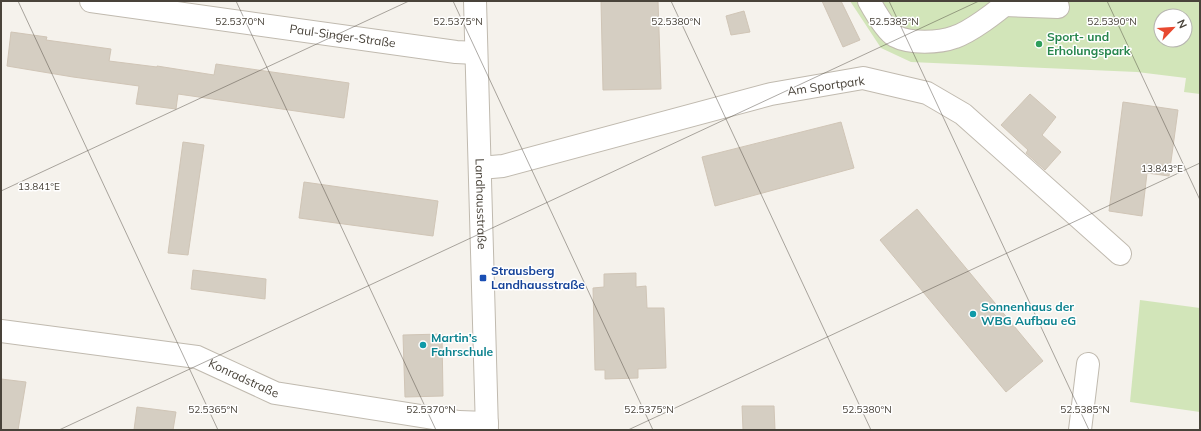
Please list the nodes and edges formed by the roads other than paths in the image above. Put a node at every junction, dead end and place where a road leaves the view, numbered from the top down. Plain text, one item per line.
1 (91, 1) edge
2 (475, 1) edge
3 (869, 1) edge
4 (1007, 3) edge
5 (1058, 7) dead end
6 (476, 53) junction
7 (480, 168) junction
8 (1120, 254) dead end
9 (1, 331) edge
10 (1088, 364) dead end
11 (487, 427) edge
12 (1080, 430) edge

1 - 6 street, Paul-Singer-Straße
2 - 6 street, Landhausstraße
3 - 4 street
4 - 5 street
6 - 7 street, Landhausstraße
7 - 8 street, Am Sportpark
7 - 11 street, Landhausstraße
9 - 11 street, Konradstraße
10 - 12 street

